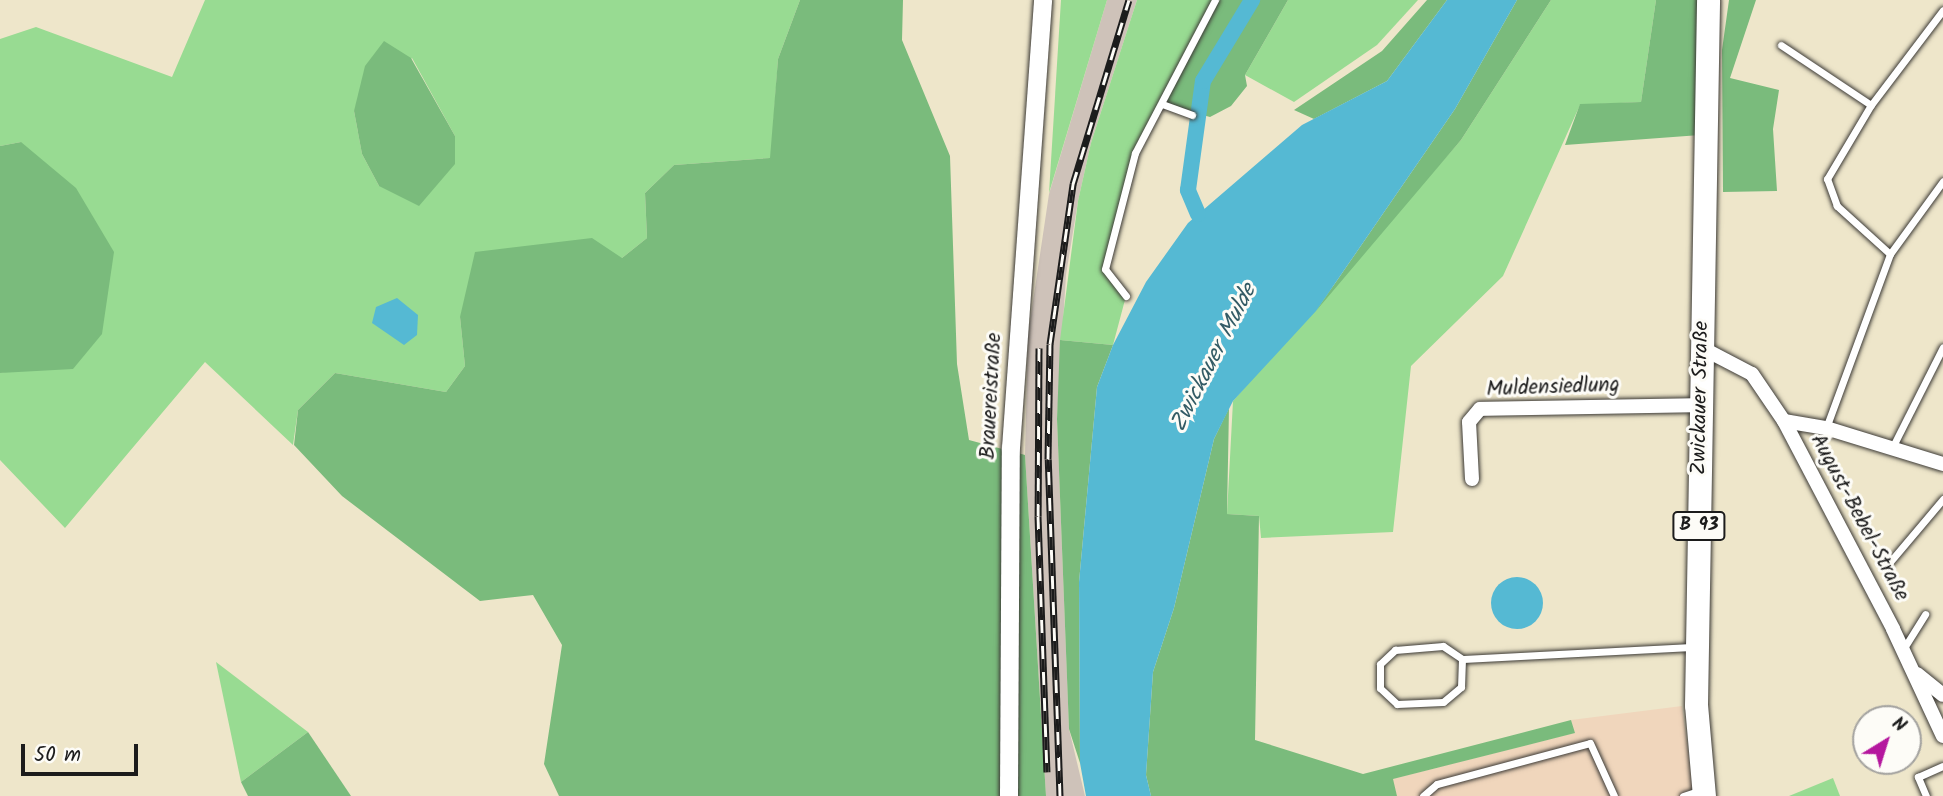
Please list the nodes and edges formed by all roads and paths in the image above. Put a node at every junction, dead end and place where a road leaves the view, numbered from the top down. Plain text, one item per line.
1 (1043, 0) edge
2 (1215, 0) edge
3 (1709, 0) edge
4 (1943, 10) edge
5 (1781, 45) dead end
6 (1162, 104) junction
7 (1871, 105) junction
8 (1192, 115) dead end
9 (1943, 181) edge
10 (1890, 254) junction
11 (1126, 296) dead end
12 (1943, 347) edge
13 (1702, 348) junction
14 (1701, 405) junction
15 (1784, 421) junction
16 (1826, 428) junction
17 (1891, 451) junction
18 (1943, 464) edge
19 (1472, 479) dead end
20 (1943, 499) edge
21 (1889, 563) dead end
22 (1925, 614) dead end
23 (1697, 646) junction
24 (1903, 649) junction
25 (1462, 659) junction
26 (1916, 673) junction
27 (1943, 695) edge
28 (1943, 736) edge
29 (1943, 766) edge
30 (1696, 794) edge
31 (1009, 796) edge
32 (1423, 796) edge
33 (1614, 796) edge
34 (1926, 796) edge

1 - 31 street, Brauereistraße
2 - 6 lane
3 - 13 main road, Zwickauer Straße / B 93
4 - 7 lane
5 - 7 lane
6 - 8 lane
6 - 11 lane
7 - 10 lane
9 - 10 lane
10 - 16 lane
12 - 17 lane
13 - 14 main road, Zwickauer Straße / B 93
13 - 15 street, August-Bebel-Straße
14 - 19 street, Muldensiedlung
14 - 23 main road, Zwickauer Straße / B 93
15 - 16 street
15 - 24 street, August-Bebel-Straße
16 - 17 street
17 - 18 street
20 - 21 lane
22 - 24 lane
23 - 25 lane
23 - 30 main road, Zwickauer Straße / B 93
24 - 26 street, August-Bebel-Straße
25 - 25 lane
26 - 27 street
26 - 28 street, August-Bebel-Straße
29 - 34 lane
32 - 33 lane

